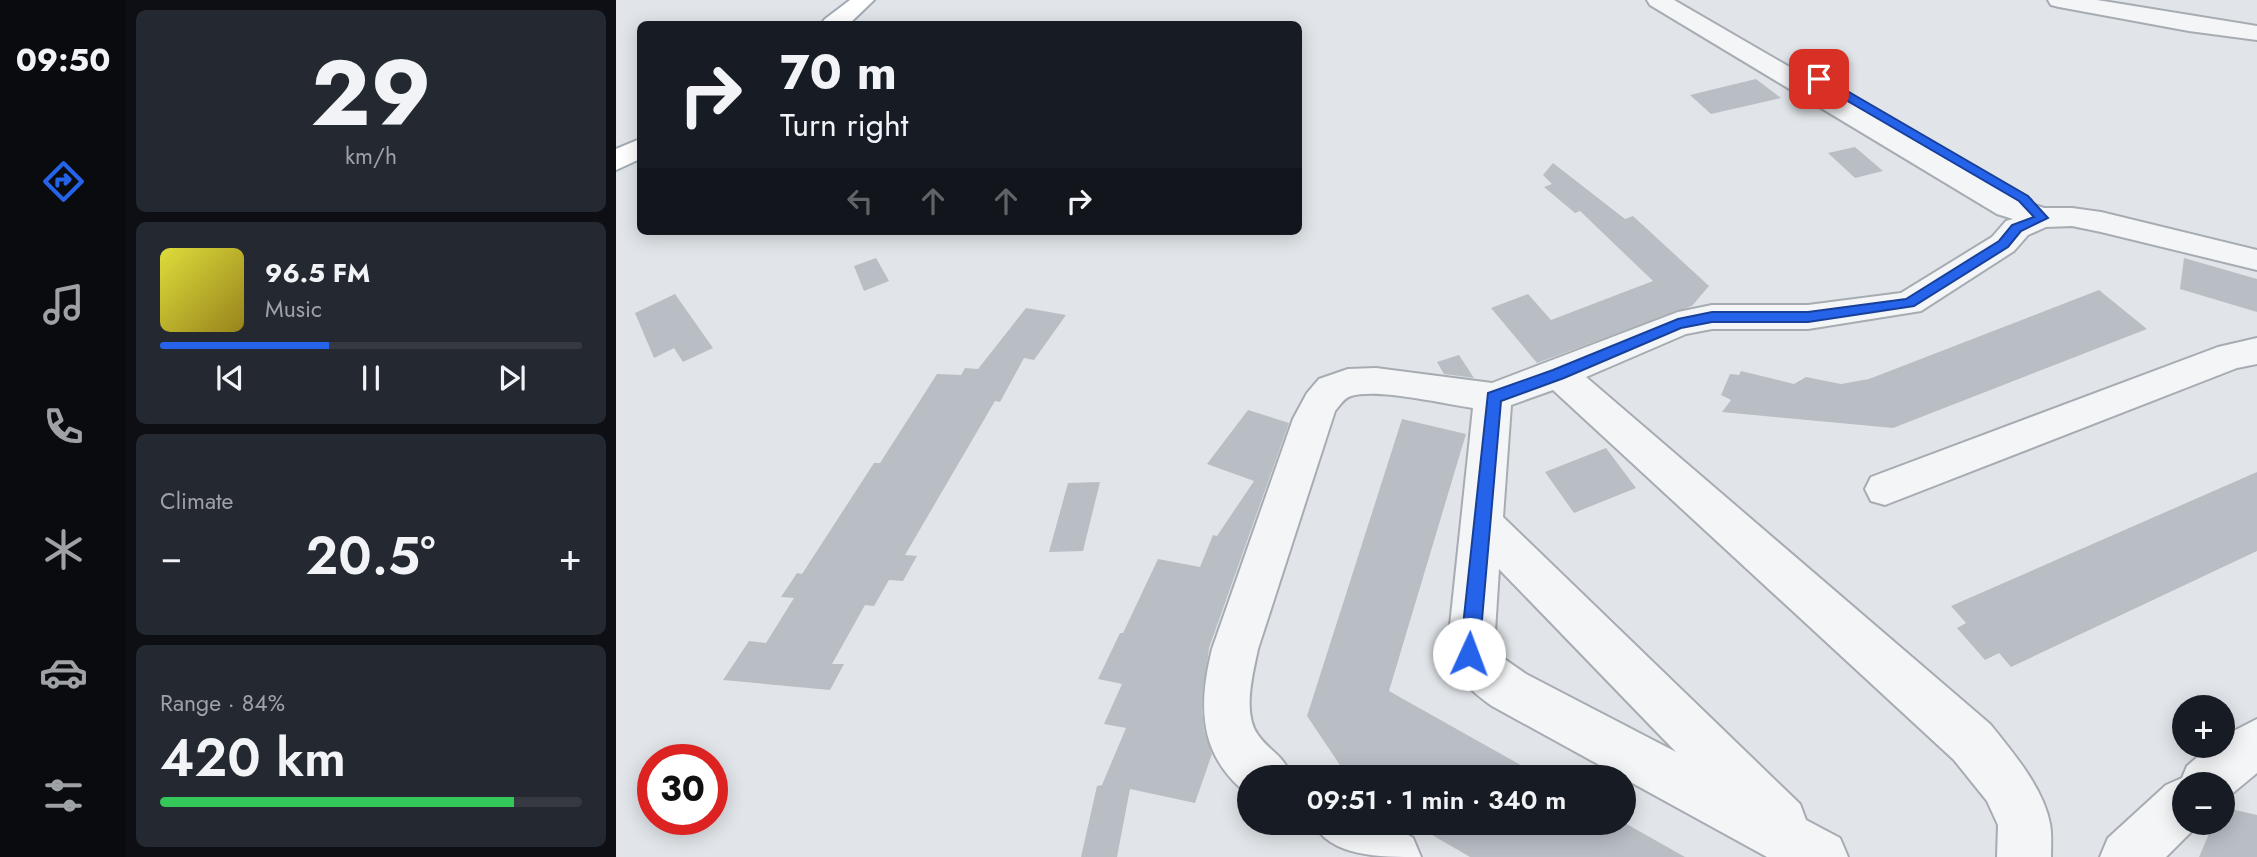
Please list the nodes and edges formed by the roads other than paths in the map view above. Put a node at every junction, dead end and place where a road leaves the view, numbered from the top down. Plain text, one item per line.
1 (863, 0) edge
2 (884, 0) edge
3 (1658, 0) edge
4 (1682, 0) edge
5 (2059, 0) edge
6 (838, 21) edge
7 (861, 21) edge
8 (2257, 33) edge
9 (637, 133) edge
10 (616, 144) edge
11 (637, 149) edge
12 (616, 161) edge
13 (2042, 218) junction
14 (2257, 260) edge
15 (2257, 351) edge
16 (1559, 374) junction
17 (1493, 397) junction
18 (1885, 489) dead end
19 (1481, 522) junction
20 (2257, 744) edge
21 (1254, 765) edge
22 (2218, 772) edge
23 (2172, 814) edge
24 (1359, 835) edge
25 (1815, 854) edge
26 (1394, 857) edge
27 (2024, 857) edge
28 (2127, 857) edge

1 - 6 main road
2 - 7 main road
3 - 13 street
4 - 13 street
5 - 8 street
9 - 10 main road
11 - 12 main road
13 - 14 street
13 - 16 street
15 - 18 street
16 - 17 street
16 - 27 street
17 - 19 street
17 - 21 street
19 - 25 street
19 - 25 street
20 - 22 street
23 - 28 street
24 - 26 street

